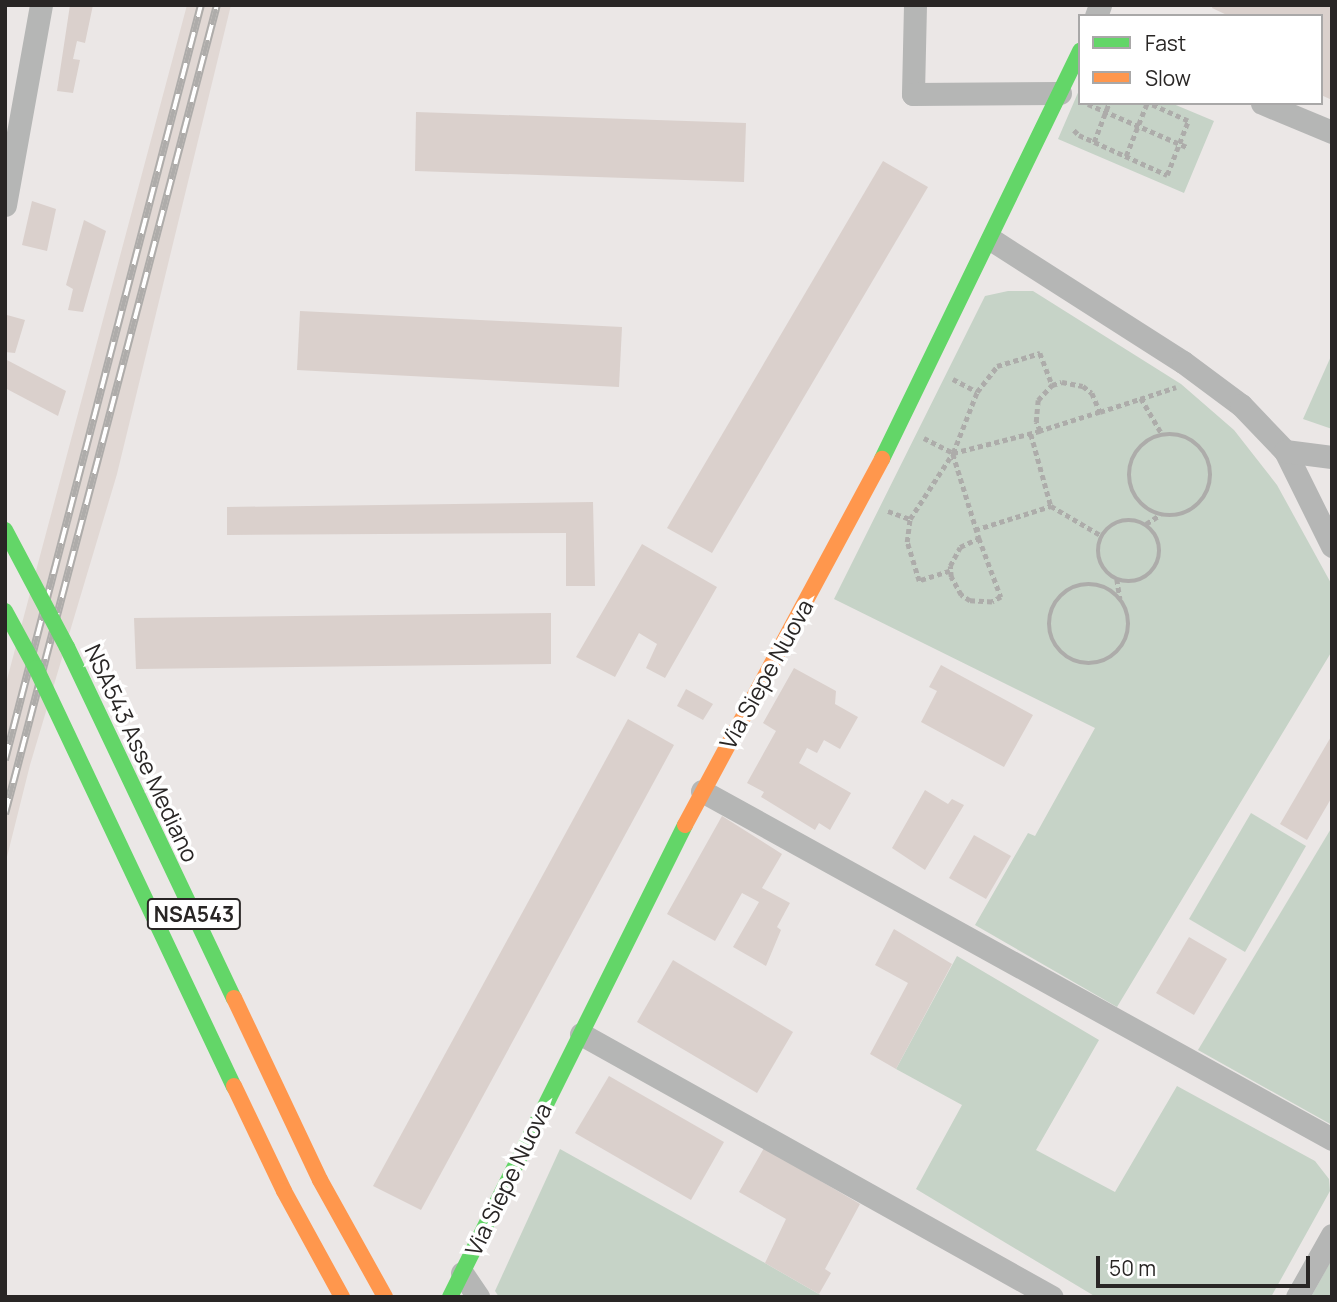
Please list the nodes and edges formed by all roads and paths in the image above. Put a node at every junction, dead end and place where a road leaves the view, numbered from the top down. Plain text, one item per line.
1 (41, 5) edge
2 (915, 5) edge
3 (1078, 55) edge
4 (1060, 93) junction
5 (1091, 105) edge
6 (1108, 105) edge
7 (1146, 105) edge
8 (1152, 105) edge
9 (1267, 105) edge
10 (1106, 112) junction
11 (1138, 125) junction
12 (1072, 127) dead end
13 (1332, 132) edge
14 (1094, 142) junction
15 (1180, 144) junction
16 (1189, 148) dead end
17 (1126, 156) junction
18 (5, 205) edge
19 (992, 240) junction
20 (1183, 362) junction
21 (1052, 385) junction
22 (1141, 398) junction
23 (1100, 412) junction
24 (1040, 431) junction
25 (1031, 434) junction
26 (1162, 434) junction
27 (1285, 451) junction
28 (953, 453) junction
29 (1332, 457) edge
30 (1051, 506) junction
31 (1161, 515) junction
32 (1146, 524) junction
33 (5, 530) edge
34 (975, 530) junction
35 (1102, 536) junction
36 (978, 538) junction
37 (1332, 546) edge
38 (950, 571) junction
39 (1117, 579) junction
40 (1121, 599) junction
41 (5, 611) edge
42 (702, 791) junction
43 (581, 1034) junction
44 (1332, 1139) edge
45 (1332, 1235) edge
46 (462, 1273) junction
47 (342, 1297) edge
48 (385, 1297) edge
49 (450, 1297) edge
50 (478, 1297) edge
51 (1052, 1297) edge
52 (1297, 1297) edge

1 - 18 street
2 - 4 street
3 - 4 main road, Via Siepe Nuova
4 - 19 main road, Via Siepe Nuova
5 - 10 path
6 - 10 path
7 - 11 path
8 - 15 path
9 - 13 street
10 - 11 path
10 - 14 path
11 - 15 path
11 - 17 path
12 - 14 path
14 - 17 path
15 - 16 path
15 - 17 path
19 - 20 street
19 - 42 main road, Via Siepe Nuova
20 - 22 path
20 - 27 street
21 - 23 path
21 - 24 path
21 - 28 path
22 - 23 path
22 - 26 path
23 - 24 path
24 - 25 path
25 - 28 path
25 - 30 path
26 - 31 path
26 - 31 path
27 - 29 street
27 - 37 street
28 - 34 path
28 - 38 path
30 - 34 path
30 - 35 path
31 - 32 path
32 - 35 path
32 - 39 path
33 - 48 main road, NSA543 Asse Mediano / NSA543, bridge
34 - 36 path
35 - 39 path
36 - 38 path
36 - 38 path
39 - 40 path
40 - 40 path
41 - 47 main road, NSA543, bridge
42 - 43 main road, Via Siepe Nuova
42 - 44 street
43 - 46 main road, Via Siepe Nuova
43 - 51 street
45 - 52 street
46 - 49 main road, Via Siepe Nuova
46 - 50 street

